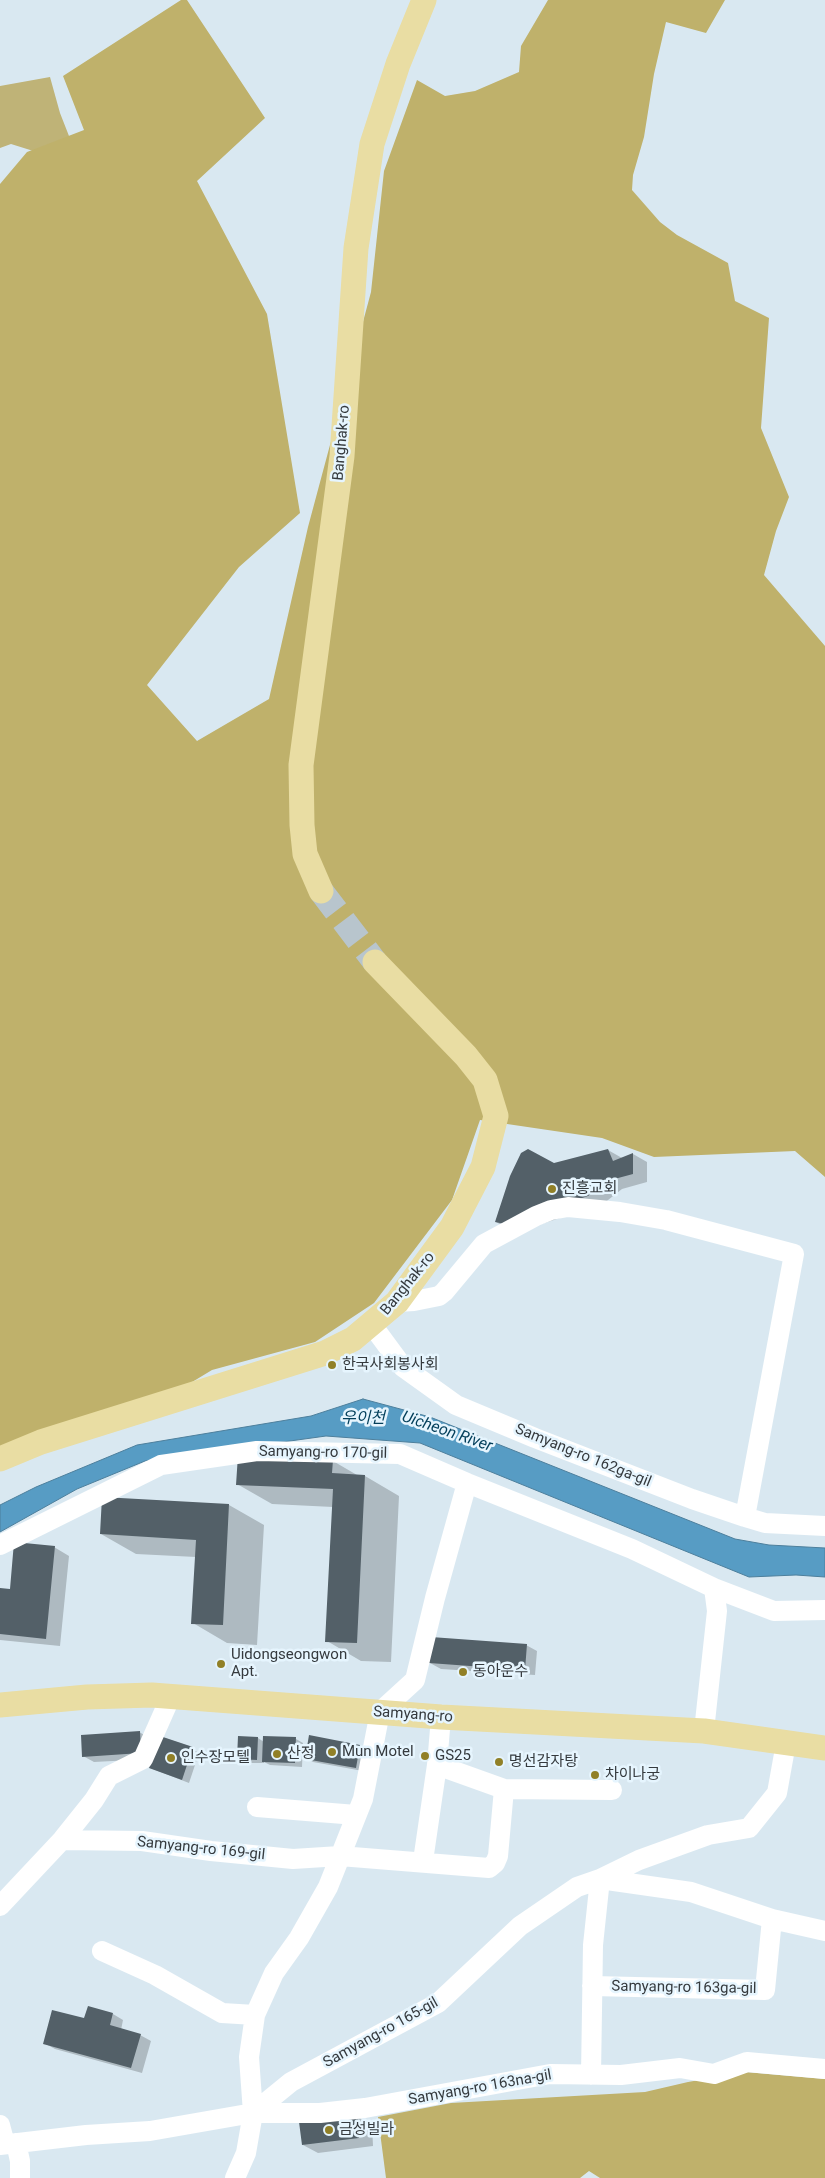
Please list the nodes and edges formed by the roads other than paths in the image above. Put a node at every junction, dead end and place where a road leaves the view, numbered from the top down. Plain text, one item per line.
1 (424, 0) edge
2 (321, 891) tunnel mouth
3 (375, 962) tunnel mouth
4 (397, 1302) junction
5 (372, 1325) junction
6 (0, 1459) edge
7 (467, 1483) junction
8 (744, 1517) junction
9 (825, 1526) edge
10 (0, 1545) edge
11 (714, 1588) junction
12 (825, 1610) edge
13 (171, 1696) junction
14 (0, 1705) edge
15 (380, 1712) junction
16 (441, 1717) junction
17 (704, 1732) junction
18 (786, 1743) junction
19 (825, 1748) edge
20 (437, 1765) junction
21 (504, 1789) junction
22 (612, 1790) dead end
23 (257, 1807) dead end
24 (356, 1815) junction
25 (62, 1840) junction
26 (340, 1856) junction
27 (423, 1861) junction
28 (600, 1879) junction
29 (0, 1906) edge
30 (772, 1919) junction
31 (825, 1931) edge
32 (102, 1951) dead end
33 (592, 1986) junction
34 (255, 2014) junction
35 (825, 2069) edge
36 (591, 2075) junction
37 (253, 2113) junction
38 (0, 2125) edge
39 (7, 2144) edge
40 (20, 2178) edge
41 (235, 2178) edge

1 - 2 main road, Banghak-ro
3 - 4 main road, Banghak-ro
4 - 5 main road, Banghak-ro
4 - 8 street
5 - 6 main road, Banghak-ro
5 - 8 street, Samyang-ro 162ga-gil
7 - 10 street, Samyang-ro 170-gil
7 - 11 street, Samyang-ro 170-gil
7 - 15 street
8 - 9 street, Samyang-ro 162ga-gil
11 - 12 street, Samyang-ro 170-gil
11 - 17 street
13 - 14 main road, Samyang-ro
13 - 15 main road, Samyang-ro
13 - 25 street
15 - 16 main road, Samyang-ro
15 - 24 street
16 - 17 main road, Samyang-ro
16 - 20 street
17 - 18 main road, Samyang-ro
18 - 19 main road, Samyang-ro
18 - 28 street, Samyang-ro 165-gil
20 - 21 street
20 - 27 street
21 - 22 street
21 - 27 street, Samyang-ro 169-gil
23 - 24 street
24 - 26 street
25 - 26 street, Samyang-ro 169-gil
25 - 29 street
26 - 27 street, Samyang-ro 169-gil
26 - 34 street
28 - 30 street
28 - 33 street
28 - 37 street, Samyang-ro 165-gil
30 - 31 street
30 - 33 street, Samyang-ro 163ga-gil
32 - 34 street
33 - 36 street
34 - 37 street
35 - 36 street, Samyang-ro 163na-gil
36 - 37 street, Samyang-ro 163na-gil
37 - 39 street
37 - 41 street
38 - 39 street
39 - 40 street

